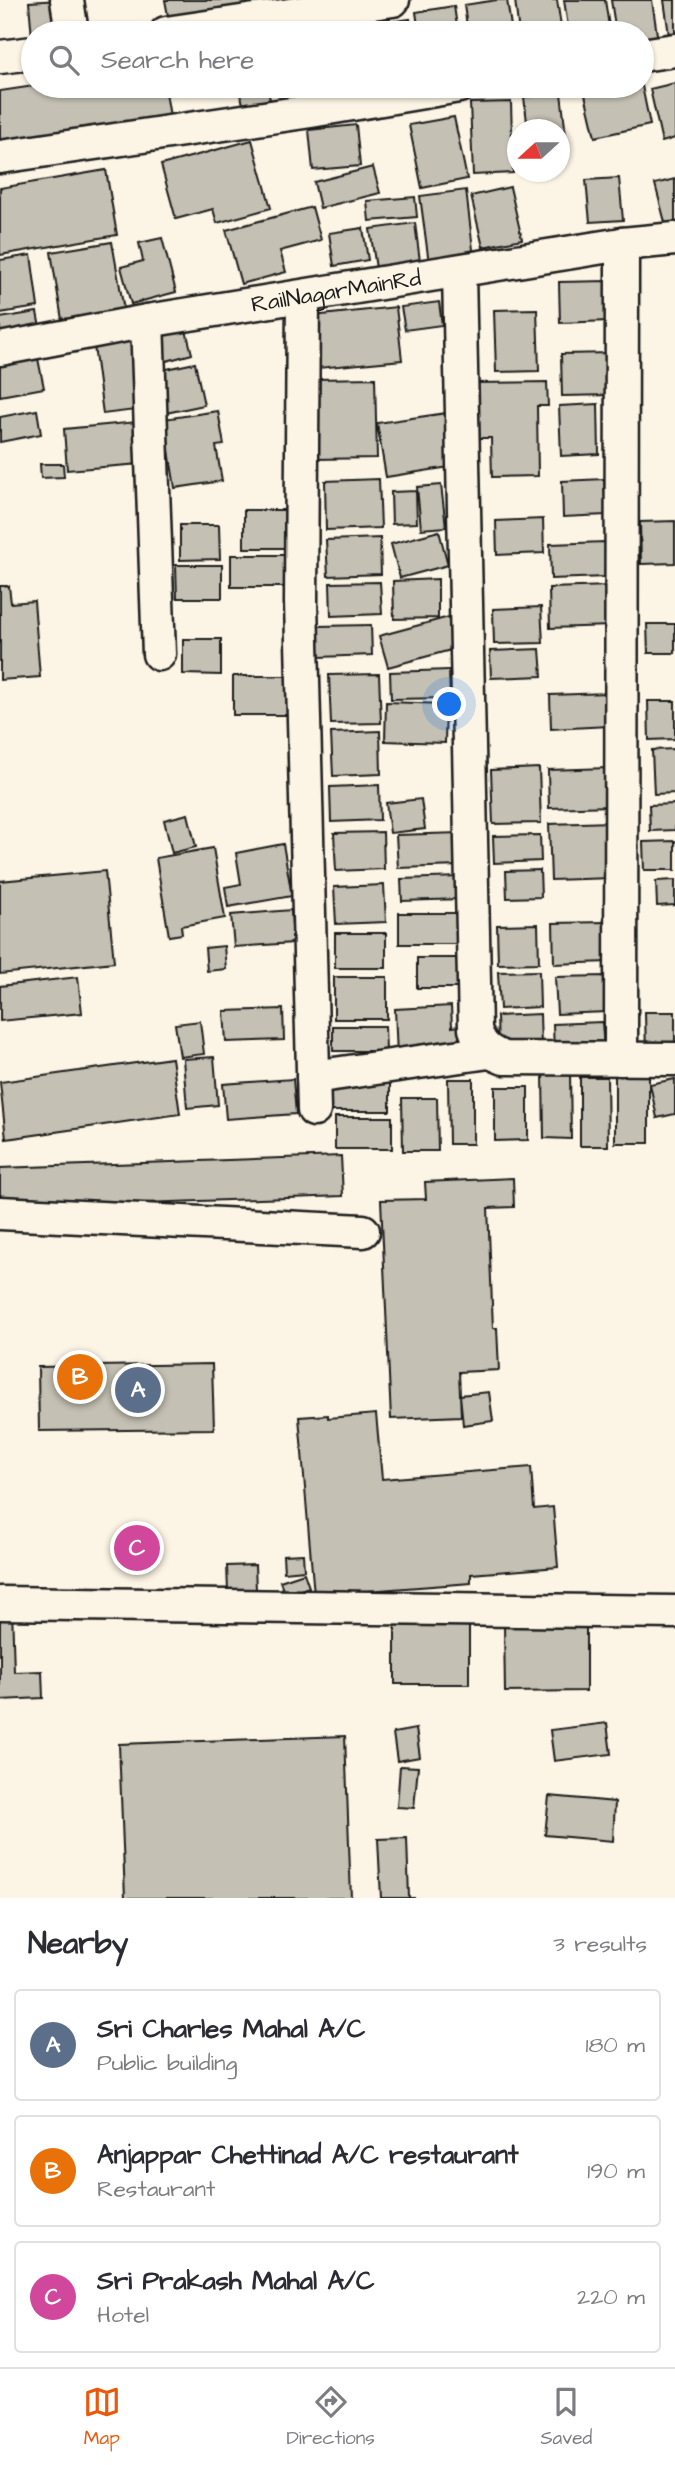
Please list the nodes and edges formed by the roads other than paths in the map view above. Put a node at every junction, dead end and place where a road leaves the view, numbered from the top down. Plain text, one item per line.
1 (67, 0) edge
2 (393, 0) edge
3 (258, 10) edge
4 (70, 21) edge
5 (214, 21) edge
6 (675, 50) edge
7 (654, 53) edge
8 (21, 54) edge
9 (0, 57) edge
10 (388, 98) edge
11 (0, 157) edge
12 (675, 239) edge
13 (622, 244) junction
14 (459, 272) junction
15 (303, 297) junction
16 (147, 321) junction
17 (0, 349) edge
18 (159, 654) dead end
19 (489, 1052) junction
20 (621, 1059) junction
21 (675, 1059) edge
22 (313, 1077) junction
23 (314, 1110) dead end
24 (0, 1213) edge
25 (363, 1231) dead end
26 (0, 1603) edge
27 (675, 1612) edge

1 - 4 street
2 - 3 street
3 - 5 street
6 - 7 street
8 - 9 street
10 - 11 street
12 - 13 street, RailNagarMainRd
13 - 14 street, RailNagarMainRd
13 - 20 street
14 - 15 street, RailNagarMainRd
14 - 19 street
15 - 16 street, RailNagarMainRd
15 - 22 street
16 - 17 street, RailNagarMainRd
16 - 18 street
19 - 20 street
19 - 22 street
20 - 21 street
22 - 23 street
24 - 25 street
26 - 27 street

